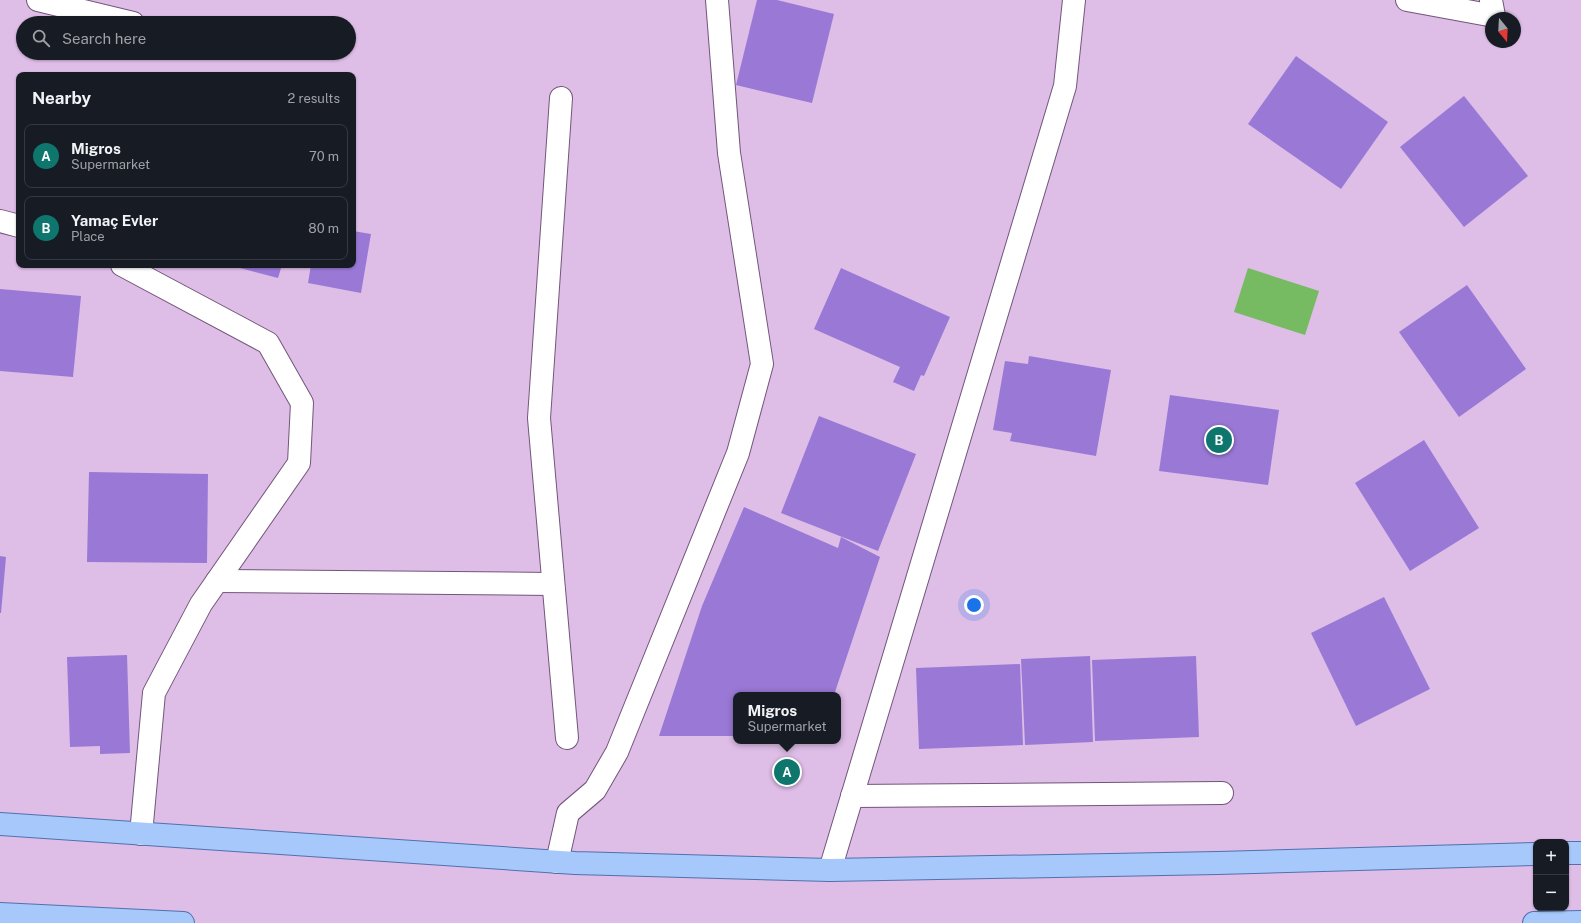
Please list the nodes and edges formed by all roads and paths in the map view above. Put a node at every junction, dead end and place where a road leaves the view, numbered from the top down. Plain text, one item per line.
1 (38, 0) edge
2 (717, 0) edge
3 (1074, 0) edge
4 (1407, 0) edge
5 (1491, 0) edge
6 (104, 16) edge
7 (562, 98) dead end
8 (0, 221) edge
9 (16, 225) edge
10 (128, 268) edge
11 (217, 581) junction
12 (552, 584) junction
13 (567, 738) dead end
14 (1222, 793) dead end
15 (852, 796) junction
16 (0, 824) edge
17 (142, 834) junction
18 (1569, 853) edge
19 (1581, 853) edge
20 (1533, 854) edge
21 (557, 862) junction
22 (830, 870) junction
23 (0, 914) edge
24 (1581, 922) edge
25 (183, 923) edge
26 (1534, 923) edge
27 (1544, 923) edge

1 - 6 street
2 - 21 street
3 - 15 street
4 - 5 street
7 - 12 street
8 - 9 street
10 - 11 street
11 - 12 street
11 - 17 street
12 - 13 street
14 - 15 street
15 - 22 street
16 - 17 main road
17 - 21 main road
18 - 19 main road
20 - 22 main road
21 - 22 main road
23 - 25 main road
24 - 27 main road
26 - 27 main road

